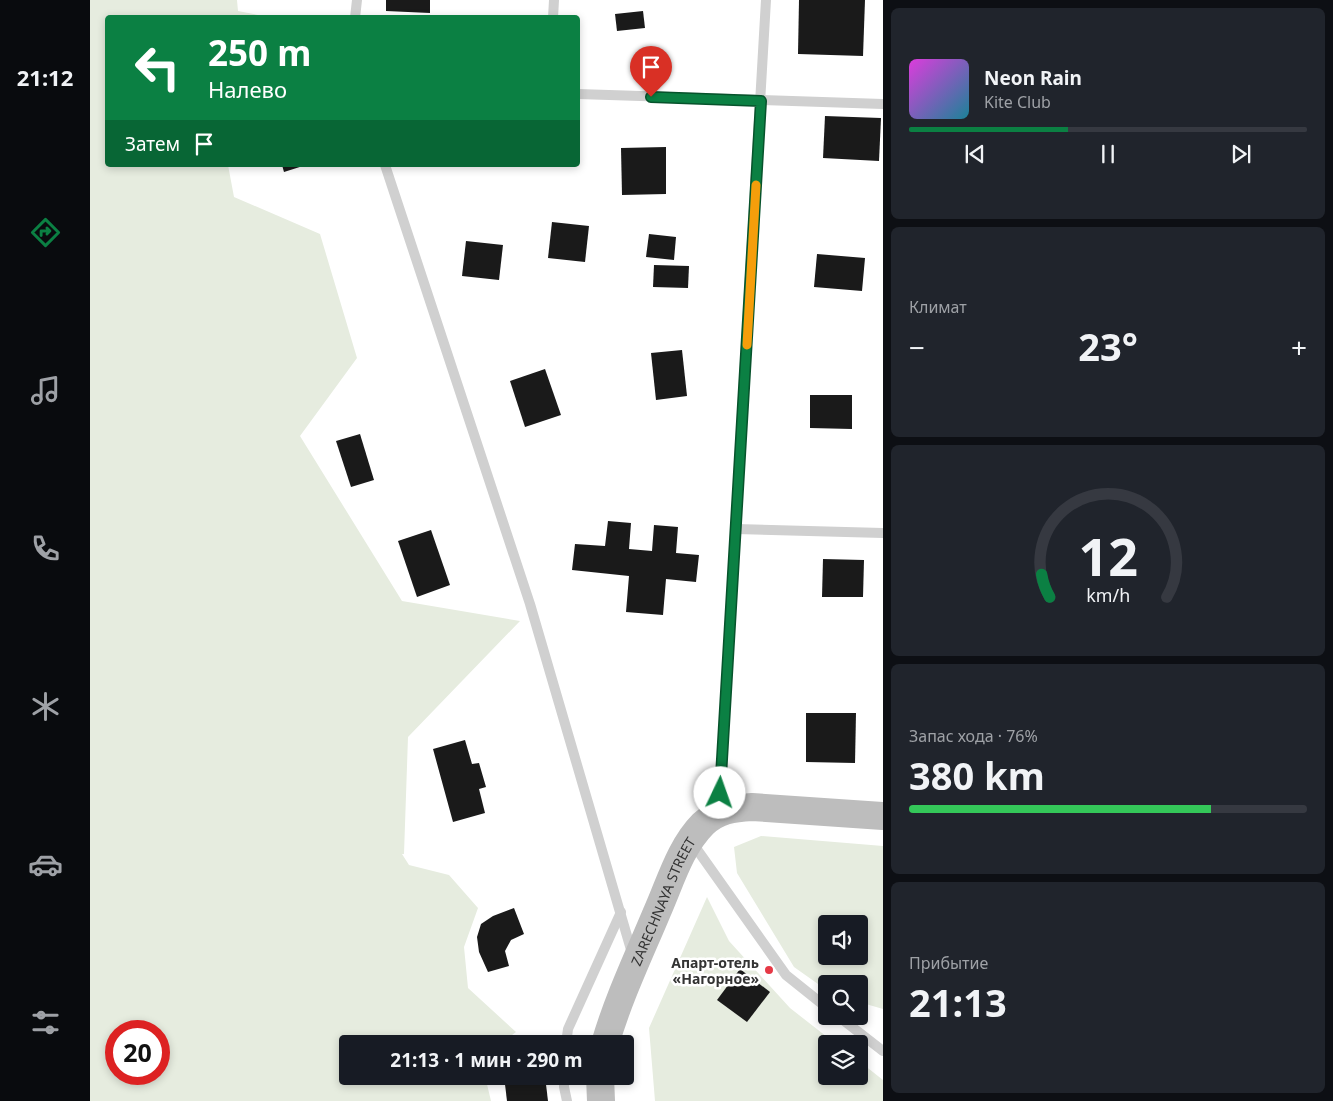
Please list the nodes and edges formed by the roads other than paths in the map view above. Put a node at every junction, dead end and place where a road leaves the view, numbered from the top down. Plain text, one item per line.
1 (357, 0) edge
2 (554, 0) edge
3 (766, 0) edge
4 (355, 15) edge
5 (553, 15) edge
6 (580, 94) edge
7 (761, 101) junction
8 (883, 104) edge
9 (386, 167) edge
10 (736, 529) junction
11 (883, 533) edge
12 (718, 812) junction
13 (883, 816) edge
14 (691, 840) junction
15 (621, 912) junction
16 (635, 965) junction
17 (818, 1001) edge
18 (850, 1025) edge
19 (567, 1035) edge
20 (608, 1035) edge
21 (883, 1051) edge
22 (565, 1085) edge
23 (600, 1085) edge
24 (567, 1101) edge
25 (601, 1101) edge

1 - 4 lane
2 - 5 lane
3 - 7 lane
6 - 7 lane
7 - 8 lane
7 - 10 lane
9 - 15 lane
10 - 11 lane
10 - 12 lane
12 - 13 main road
12 - 14 main road, ZARECHNAYA STREET
14 - 16 main road, ZARECHNAYA STREET
14 - 17 lane
15 - 16 lane
15 - 19 lane
16 - 20 main road, ZARECHNAYA STREET
18 - 21 lane
22 - 24 lane
23 - 25 main road

